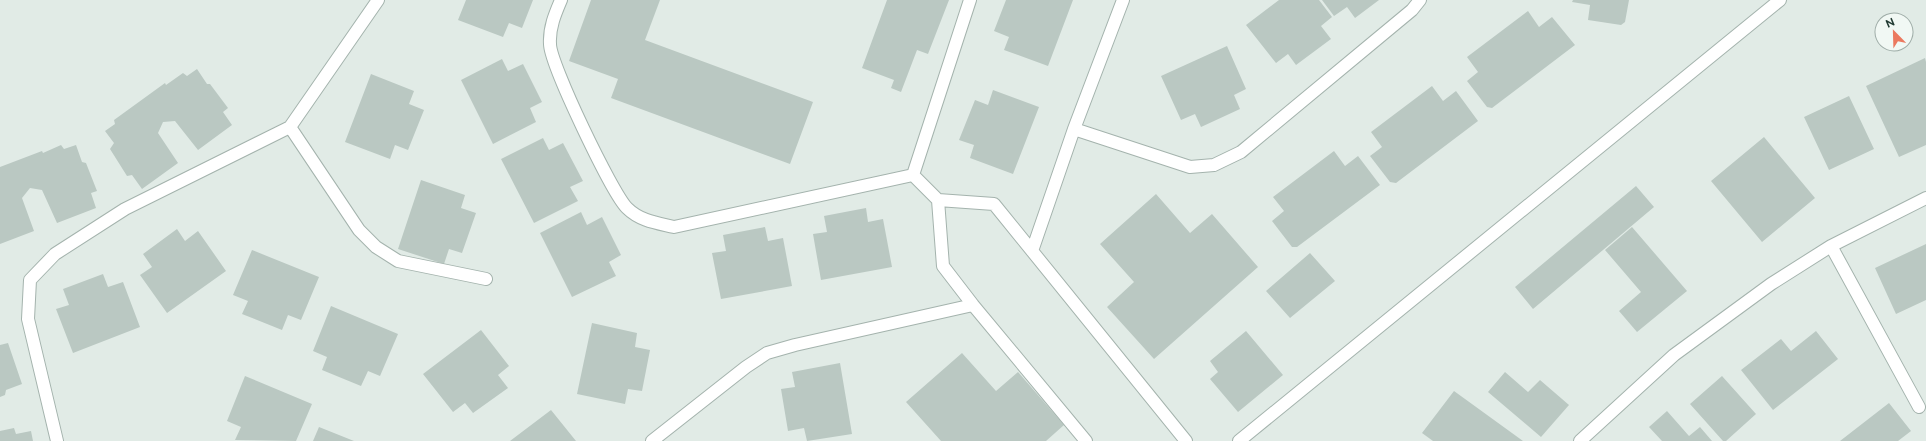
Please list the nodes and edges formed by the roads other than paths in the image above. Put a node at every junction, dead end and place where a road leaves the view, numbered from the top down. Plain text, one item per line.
1 (378, 0) edge
2 (561, 0) edge
3 (970, 0) edge
4 (1123, 0) edge
5 (1420, 0) edge
6 (1780, 0) edge
7 (290, 127) junction
8 (1074, 129) junction
9 (913, 175) junction
10 (1926, 198) edge
11 (938, 200) junction
12 (1831, 246) junction
13 (1032, 251) junction
14 (486, 279) dead end
15 (973, 305) junction
16 (1920, 407) dead end
17 (57, 441) edge
18 (652, 441) edge
19 (1086, 441) edge
20 (1186, 441) edge
21 (1239, 441) edge
22 (1580, 441) edge

1 - 7 street
2 - 9 street
3 - 9 street
4 - 8 street
5 - 8 street
6 - 21 street
7 - 14 street
7 - 17 street
8 - 13 street
9 - 11 street
10 - 12 street
11 - 13 street
11 - 15 street
12 - 16 street
12 - 22 street
13 - 20 street
15 - 18 street
15 - 19 street

